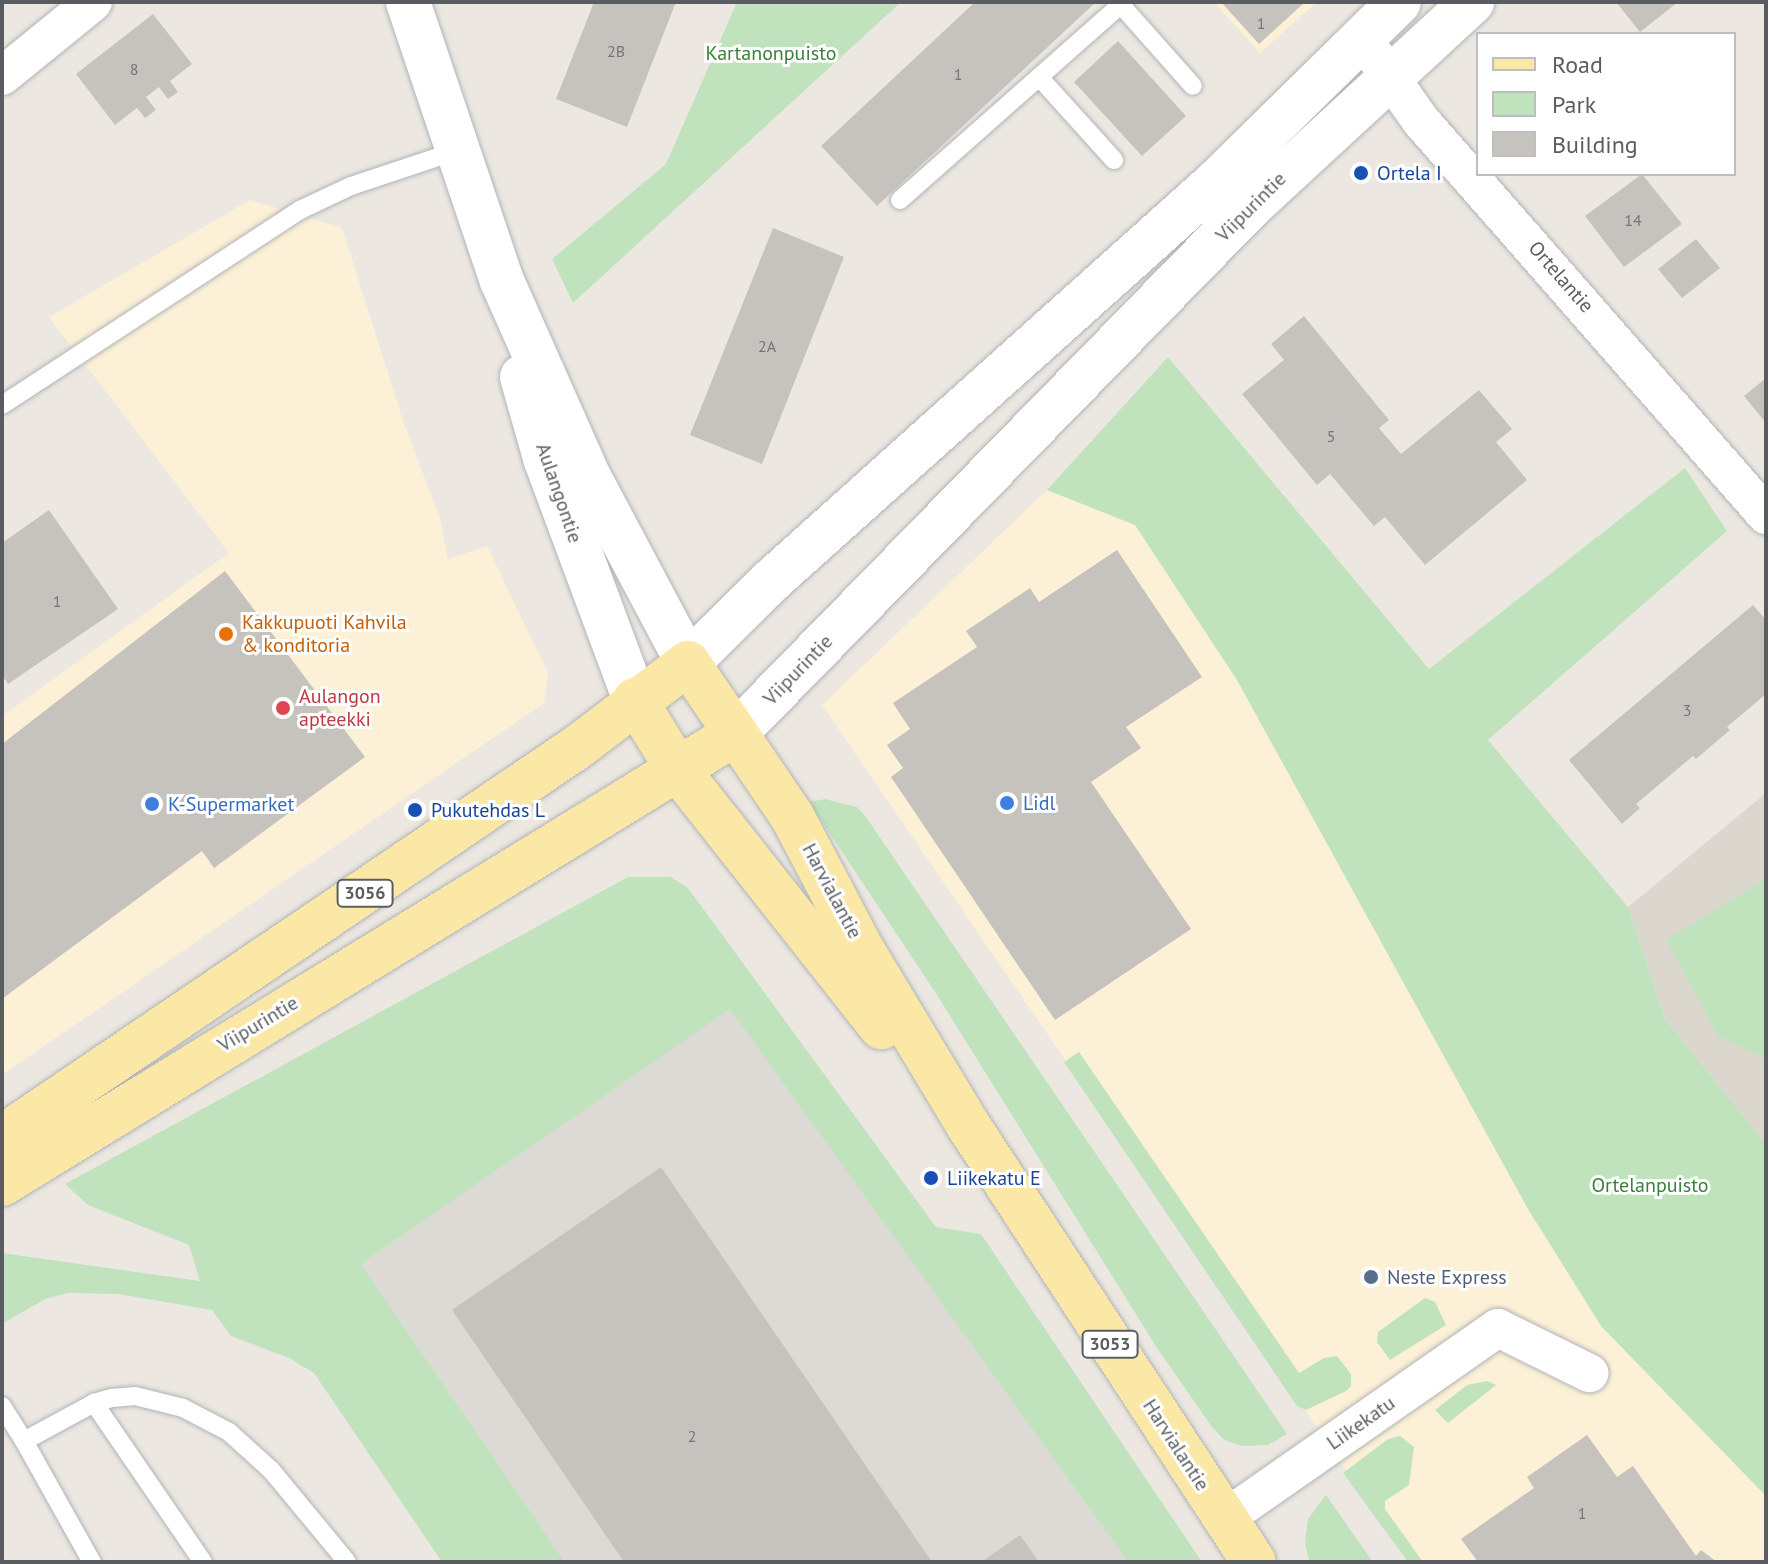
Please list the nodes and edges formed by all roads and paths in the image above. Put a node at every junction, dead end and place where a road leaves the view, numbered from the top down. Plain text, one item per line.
1 (93, 2) edge
2 (408, 2) edge
3 (1399, 2) edge
4 (1472, 2) edge
5 (1122, 3) edge
6 (1361, 36) junction
7 (2, 76) edge
8 (1388, 76) junction
9 (1039, 77) junction
10 (1193, 86) dead end
11 (459, 150) junction
12 (1114, 160) dead end
13 (900, 200) dead end
14 (502, 281) junction
15 (2, 405) edge
16 (1766, 515) edge
17 (688, 663) junction
18 (635, 700) junction
19 (735, 734) junction
20 (678, 770) junction
21 (968, 1125) junction
22 (32, 1133) edge
23 (2, 1184) edge
24 (1589, 1373) dead end
25 (94, 1403) junction
26 (2, 1406) edge
27 (24, 1441) junction
28 (1224, 1519) junction
29 (92, 1562) edge
30 (203, 1562) edge
31 (347, 1562) edge
32 (1254, 1562) edge

1 - 7 street
2 - 11 main road, Aulangontie / 3053
3 - 6 main road, Viipurintie / 3056
4 - 8 main road, Viipurintie / 3056
5 - 9 lane
5 - 10 lane
6 - 8 street, Ortelantie
6 - 17 main road, Viipurintie / 3056
8 - 16 street, Ortelantie
8 - 19 main road, Viipurintie / 3056
9 - 12 lane
9 - 13 lane
11 - 14 main road, Aulangontie / 3053
11 - 15 lane
14 - 17 main road, Aulangontie / 3053
14 - 18 main road, Aulangontie / 3053
17 - 18 main road, Viipurintie / 3056
17 - 19 main road, Harvialantie
18 - 20 main road, Harvialantie / 3053
18 - 22 main road, Viipurintie / 3056
19 - 20 main road, Viipurintie / 3056
19 - 21 main road, Harvialantie / 3053
20 - 21 main road, Harvialantie / 3053
20 - 22 main road, Viipurintie / 3056
21 - 28 main road, Harvialantie / 3053
22 - 23 main road, Viipurintie / 3056
24 - 28 street, Liikekatu
25 - 27 lane
25 - 30 lane
25 - 31 lane
26 - 27 lane
27 - 29 lane
28 - 32 main road, Harvialantie / 3053

